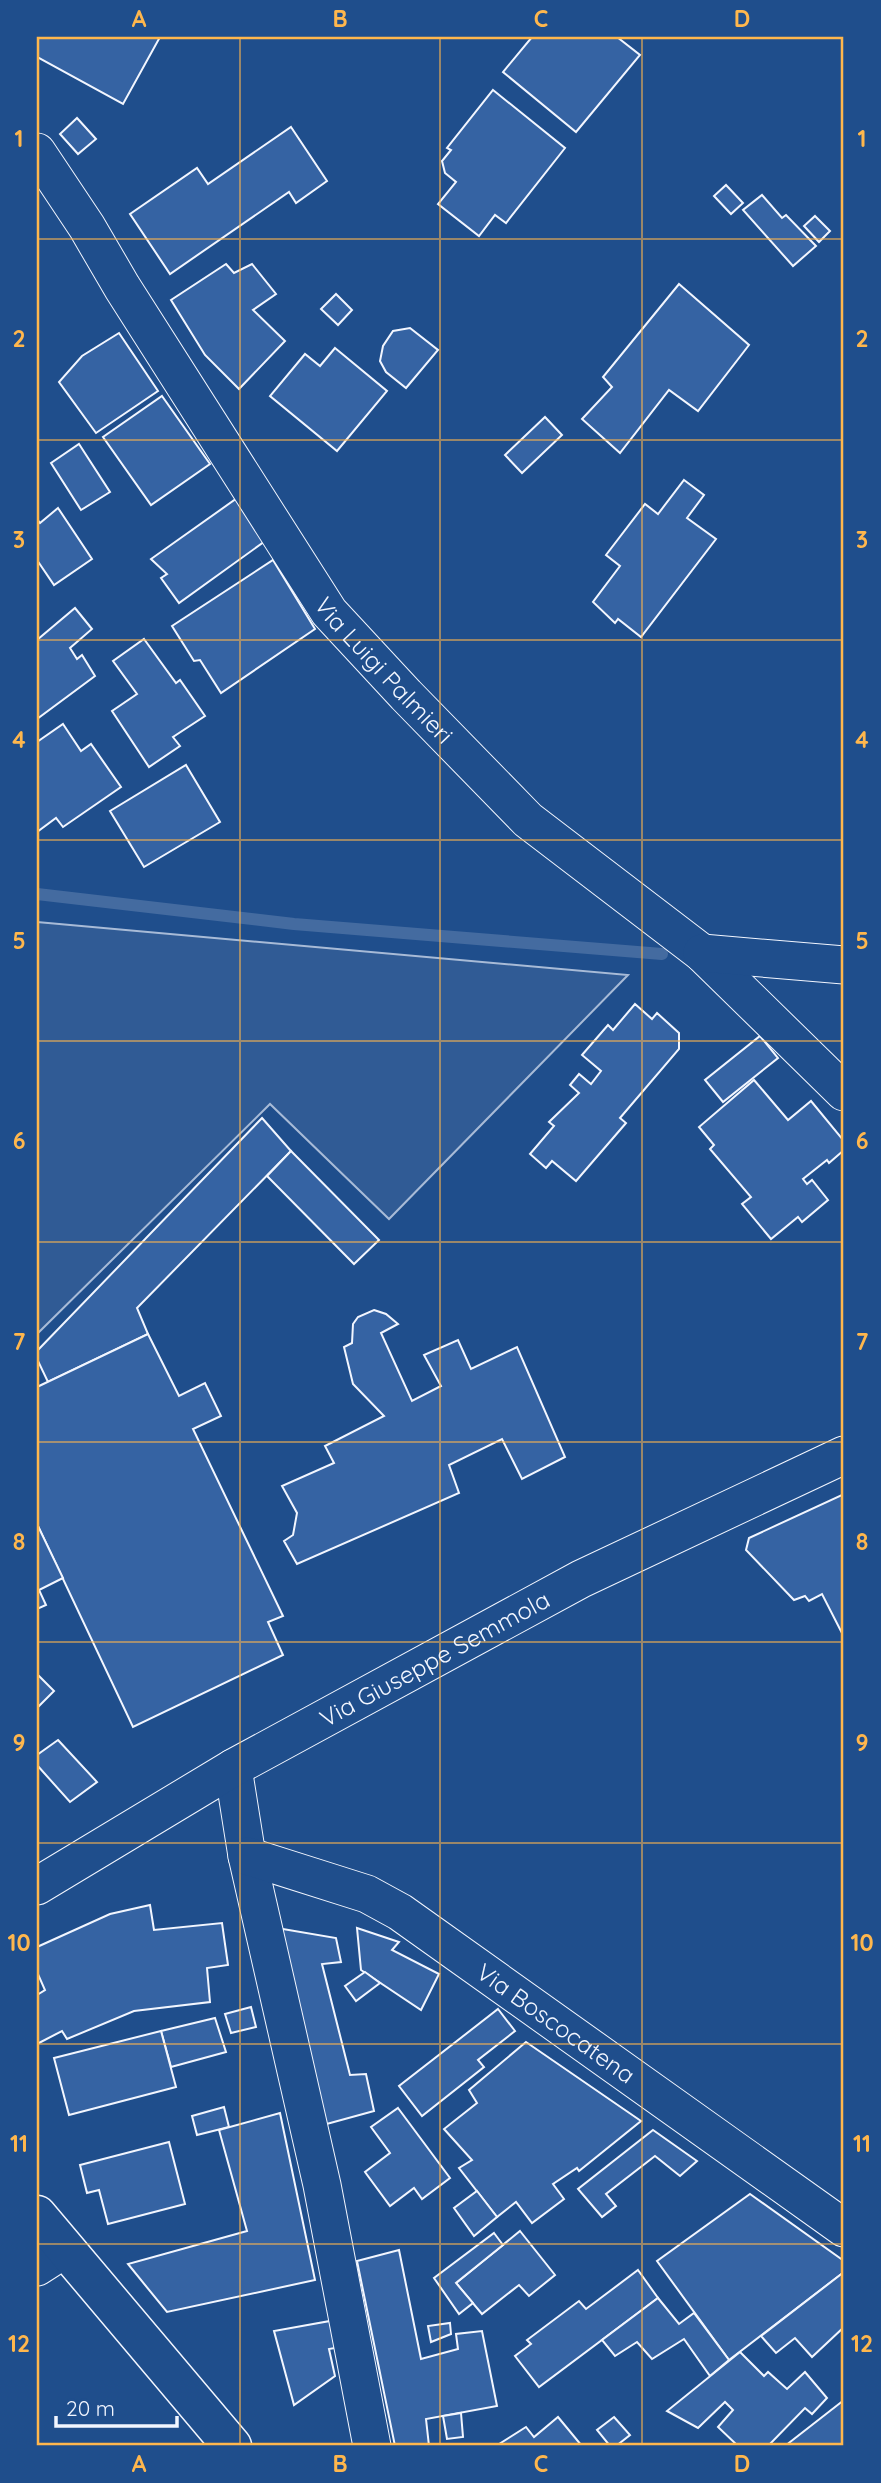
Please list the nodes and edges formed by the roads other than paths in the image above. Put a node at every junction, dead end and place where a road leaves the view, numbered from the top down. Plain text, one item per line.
1 (37, 152) edge
2 (702, 953) junction
3 (844, 965) edge
4 (844, 1092) edge
5 (844, 1455) edge
6 (233, 1768) junction
7 (247, 1856) junction
8 (37, 1886) edge
9 (37, 2215) edge
10 (844, 2228) edge
11 (51, 2258) edge
12 (232, 2446) edge
13 (372, 2446) edge

1 - 2 street, Via Luigi Palmieri
2 - 3 street
2 - 4 street, Via Luigi Palmieri
5 - 6 street, Via Giuseppe Semmola
6 - 7 street
6 - 8 street, Via Giuseppe Semmola
7 - 10 street, Via Boscocatena
7 - 13 street
9 - 11 street
11 - 12 street

